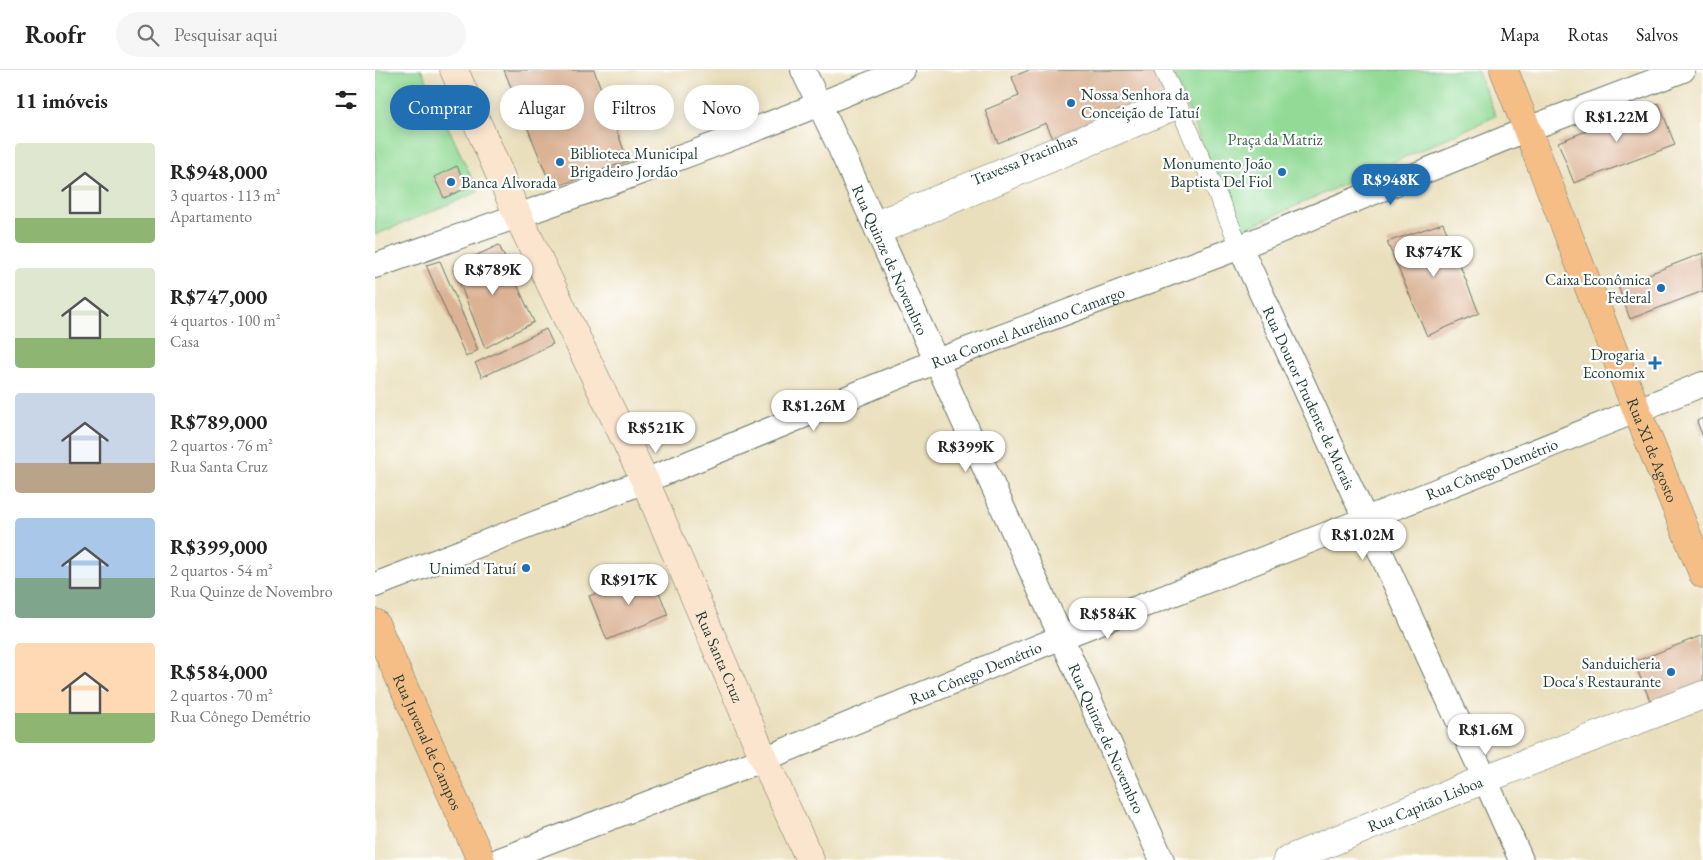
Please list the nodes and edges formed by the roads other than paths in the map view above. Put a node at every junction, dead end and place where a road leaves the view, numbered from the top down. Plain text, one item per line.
1 (454, 70) edge
2 (803, 70) edge
3 (903, 70) edge
4 (1163, 70) edge
5 (1504, 70) edge
6 (1683, 70) edge
7 (1177, 103) junction
8 (819, 106) junction
9 (1528, 129) junction
10 (518, 216) junction
11 (876, 228) junction
12 (1240, 247) junction
13 (375, 266) edge
14 (937, 361) junction
15 (1703, 384) edge
16 (1637, 411) junction
17 (645, 481) junction
18 (1365, 519) junction
19 (1703, 574) edge
20 (375, 586) edge
21 (375, 622) edge
22 (1061, 637) junction
23 (1703, 695) edge
24 (764, 759) junction
25 (1485, 779) junction
26 (481, 860) edge
27 (500, 860) edge
28 (810, 860) edge
29 (1163, 860) edge
30 (1287, 860) edge
31 (1521, 860) edge

1 - 10 main road, Rua Santa Cruz
2 - 8 street, Rua Quinze de Novembro
3 - 8 street
4 - 7 street, Rua Doutor Prudente de Morais
5 - 9 main road
6 - 9 street, Rua Coronel Aureliano Camargo
7 - 11 street, Travessa Pracinhas
7 - 12 street, Rua Doutor Prudente de Morais
8 - 10 street
8 - 11 street, Rua Quinze de Novembro
9 - 12 street, Rua Coronel Aureliano Camargo
9 - 16 main road, Rua XI de Agosto
10 - 13 street
10 - 17 main road, Rua Santa Cruz
11 - 14 street, Rua Quinze de Novembro
12 - 14 street, Rua Coronel Aureliano Camargo
12 - 18 street, Rua Doutor Prudente de Morais
14 - 17 street, Rua Coronel Aureliano Camargo
14 - 22 street, Rua Quinze de Novembro
15 - 16 street, Rua Cônego Demétrio
16 - 18 street, Rua Cônego Demétrio
16 - 19 main road, Rua XI de Agosto
17 - 20 street, Rua Coronel Aureliano Camargo
17 - 24 main road, Rua Santa Cruz
18 - 22 street, Rua Cônego Demétrio
18 - 25 street, Rua Doutor Prudente de Morais
21 - 26 main road, Rua Juvenal de Campos
22 - 24 street, Rua Cônego Demétrio
22 - 29 street, Rua Quinze de Novembro
23 - 25 street, Rua Capitão Lisboa
24 - 27 street, Rua Cônego Demétrio
24 - 28 main road, Rua Santa Cruz
25 - 30 street, Rua Capitão Lisboa
25 - 31 street, Rua Doutor Prudente de Morais

